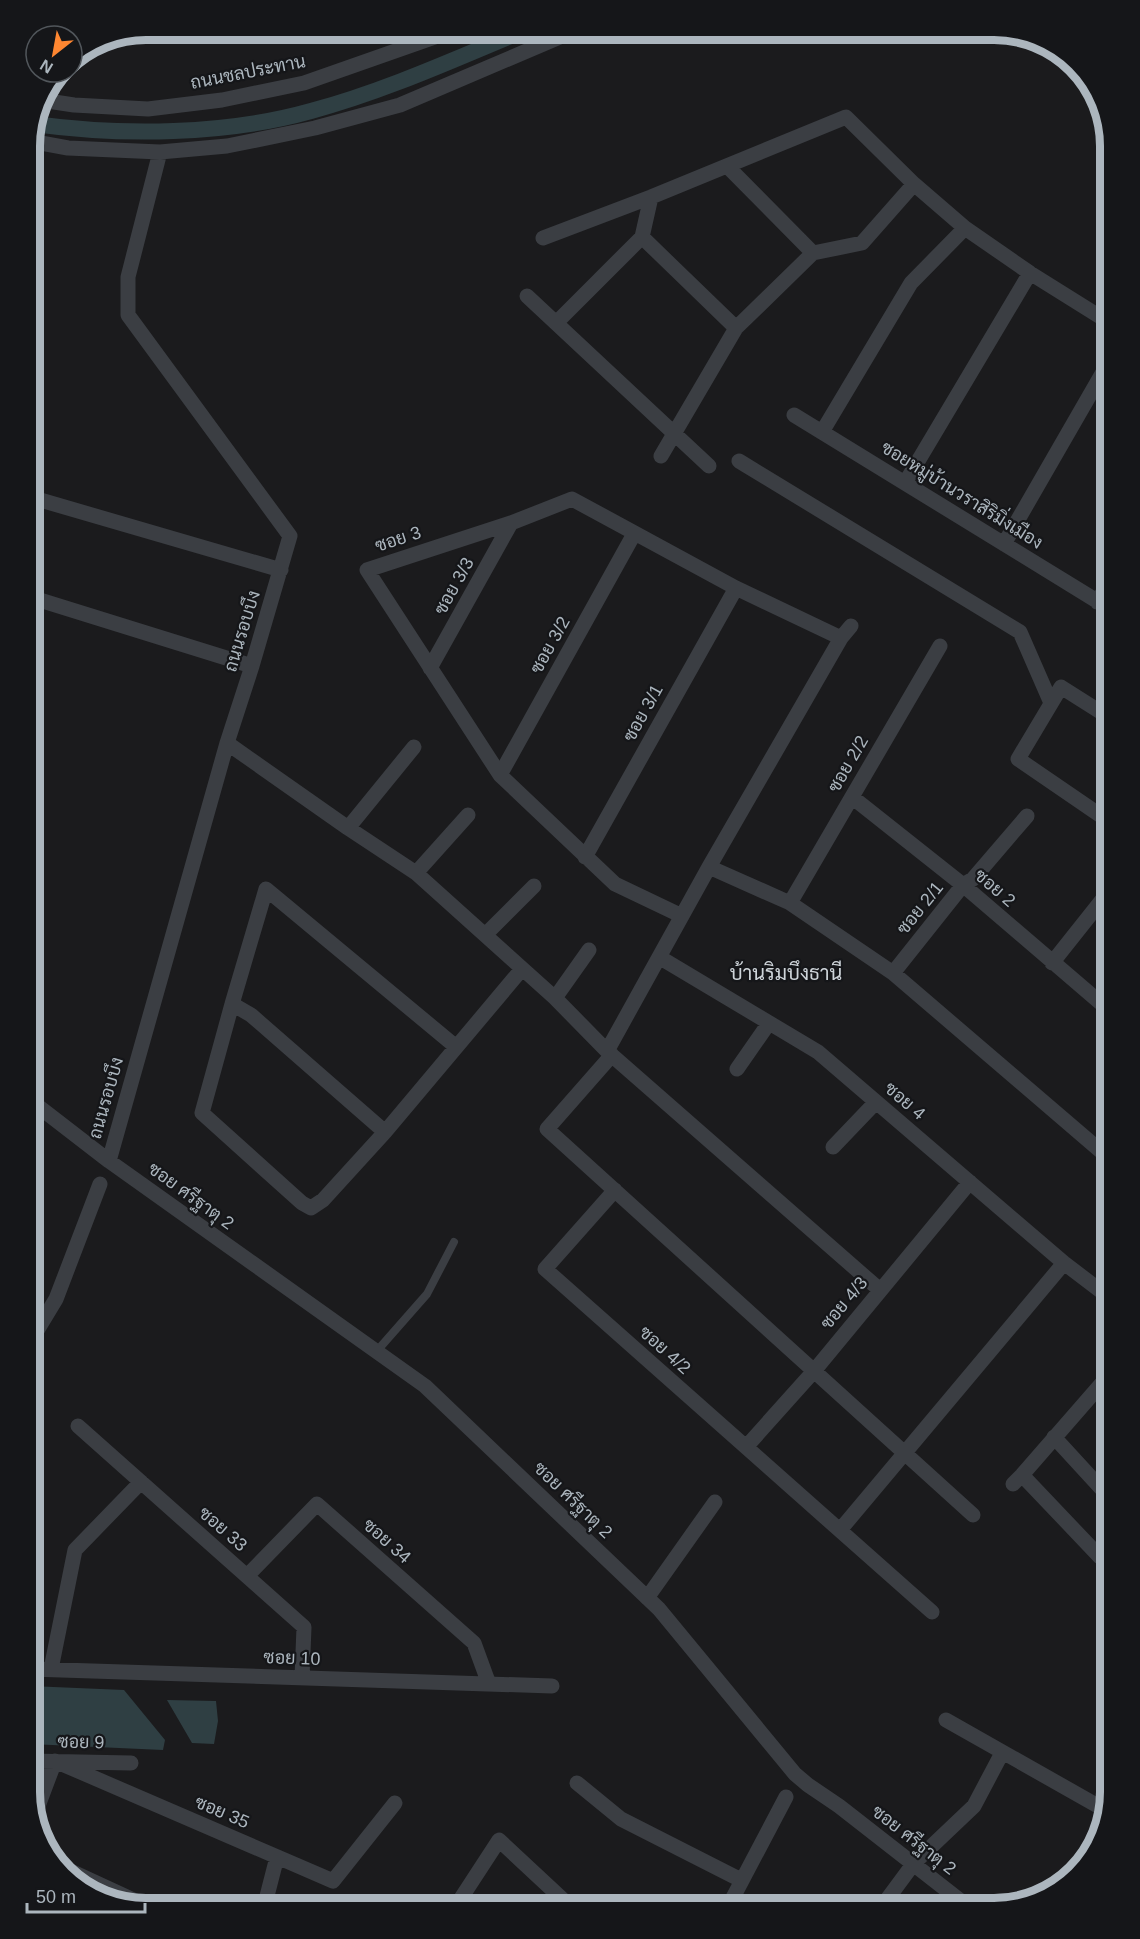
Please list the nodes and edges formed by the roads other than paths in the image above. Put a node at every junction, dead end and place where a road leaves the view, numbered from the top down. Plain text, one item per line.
1 (426, 40) edge
2 (551, 40) edge
3 (51, 101) edge
4 (41, 143) edge
5 (160, 152) junction
6 (727, 166) junction
7 (914, 184) junction
8 (651, 197) junction
9 (965, 228) junction
10 (642, 237) junction
11 (543, 238) dead end
12 (813, 253) junction
13 (1030, 273) junction
14 (527, 296) dead end
15 (1100, 316) edge
16 (557, 322) junction
17 (736, 328) junction
18 (1100, 377) edge
19 (794, 415) dead end
20 (822, 432) junction
21 (675, 433) junction
22 (661, 456) dead end
23 (739, 461) dead end
24 (709, 466) dead end
25 (905, 483) junction
26 (41, 500) edge
27 (511, 523) junction
28 (634, 534) junction
29 (1004, 544) junction
30 (281, 570) junction
31 (736, 588) junction
32 (41, 600) edge
33 (1100, 603) edge
34 (940, 646) dead end
35 (252, 666) junction
36 (430, 668) junction
37 (1051, 703) junction
38 (1100, 712) edge
39 (227, 743) junction
40 (414, 747) dead end
41 (500, 775) junction
42 (852, 797) junction
43 (468, 815) dead end
44 (1100, 815) edge
45 (1027, 816) dead end
46 (348, 828) junction
47 (585, 857) junction
48 (709, 867) junction
49 (416, 873) junction
50 (963, 885) junction
51 (534, 886) dead end
52 (790, 903) junction
53 (1100, 903) edge
54 (682, 916) junction
55 (485, 935) junction
56 (589, 950) dead end
57 (659, 957) junction
58 (1052, 963) junction
59 (522, 969) junction
60 (893, 973) junction
61 (555, 998) junction
62 (1100, 1003) edge
63 (232, 1004) junction
64 (769, 1023) junction
65 (455, 1046) junction
66 (609, 1053) junction
67 (737, 1069) dead end
68 (876, 1102) junction
69 (40, 1108) edge
70 (385, 1132) junction
71 (833, 1147) dead end
72 (1100, 1150) edge
73 (109, 1161) junction
74 (970, 1182) junction
75 (100, 1184) dead end
76 (615, 1190) junction
77 (454, 1242) dead end
78 (1064, 1263) junction
79 (880, 1290) junction
80 (1100, 1290) edge
81 (40, 1316) edge
82 (376, 1352) junction
83 (814, 1371) junction
84 (1100, 1385) edge
85 (78, 1426) dead end
86 (1054, 1437) junction
87 (746, 1448) junction
88 (905, 1453) junction
89 (141, 1482) junction
90 (1100, 1487) edge
91 (715, 1502) dead end
92 (973, 1515) dead end
93 (840, 1530) junction
94 (1100, 1557) dead end
95 (247, 1576) junction
96 (647, 1598) junction
97 (932, 1612) dead end
98 (40, 1669) edge
99 (51, 1669) junction
100 (302, 1678) junction
101 (489, 1684) junction
102 (552, 1686) dead end
103 (946, 1720) dead end
104 (1002, 1753) junction
105 (40, 1761) edge
106 (55, 1761) junction
107 (131, 1763) dead end
108 (577, 1783) dead end
109 (786, 1797) dead end
110 (41, 1799) edge
111 (395, 1803) dead end
112 (1099, 1807) edge
113 (277, 1857) junction
114 (914, 1863) junction
115 (741, 1880) junction
116 (266, 1898) edge
117 (461, 1898) edge
118 (561, 1898) edge
119 (732, 1898) edge
120 (888, 1898) edge
121 (957, 1898) edge

1 - 3 street, ถนนชลประทาน
2 - 5 street
4 - 5 street
5 - 30 street, ถนนรอบบึง
6 - 7 street
6 - 8 street
6 - 12 street
7 - 9 street
7 - 12 street
8 - 10 street
8 - 11 street
9 - 13 street
9 - 20 street
10 - 16 street
10 - 17 street
12 - 17 street
13 - 15 street
13 - 25 street
14 - 16 street
16 - 21 street
17 - 21 street
18 - 29 street
19 - 20 street, ซอยหมู่บ้านวราสิริมิ่งเมือง
20 - 25 street, ซอยหมู่บ้านวราสิริมิ่งเมือง
21 - 22 street
21 - 24 street
23 - 37 street
25 - 29 street, ซอยหมู่บ้านวราสิริมิ่งเมือง
26 - 30 street
27 - 28 street, ซอย 3
27 - 36 street, ซอย 3/3
27 - 36 street, ซอย 3
28 - 31 street, ซอย 3
28 - 41 street, ซอย 3/2
29 - 33 street, ซอยหมู่บ้านวราสิริมิ่งเมือง
30 - 35 street, ถนนรอบบึง
31 - 47 street, ซอย 3/1
31 - 48 street, ซอย 3
32 - 35 street
34 - 42 street, ซอย 2/2
35 - 39 street, ถนนรอบบึง
36 - 41 street, ซอย 3
37 - 38 street
37 - 44 street
39 - 46 street
39 - 73 street, ถนนรอบบึง
40 - 46 street
41 - 47 street, ซอย 3
42 - 50 street, ซอย 2
42 - 52 street, ซอย 2/2
43 - 49 street
45 - 50 street, ซอย 2/1
46 - 49 street
47 - 54 street, ซอย 3
48 - 52 street
48 - 54 street
49 - 55 street
50 - 58 street, ซอย 2
50 - 60 street, ซอย 2/1
51 - 55 street
52 - 60 street
53 - 58 street
54 - 57 street
55 - 59 street
56 - 61 street
57 - 64 street, ซอย 4
57 - 66 street
58 - 62 street, ซอย 2
59 - 61 street
59 - 65 street
60 - 72 street
61 - 66 street
63 - 65 street
63 - 70 street
63 - 70 street
64 - 67 street
64 - 68 street, ซอย 4
65 - 70 street
66 - 76 street
66 - 79 street
68 - 71 street
68 - 74 street, ซอย 4
69 - 73 street, ซอย ศรีฐาตุ 2
73 - 82 street, ซอย ศรีฐาตุ 2
74 - 78 street, ซอย 4
74 - 79 street, ซอย 4/3
75 - 81 street
76 - 83 street
76 - 87 street, ซอย 4/2
77 - 82 lane
78 - 80 street, ซอย 4
78 - 88 street
79 - 83 street, ซอย 4/3
82 - 96 street, ซอย ศรีฐาตุ 2
83 - 87 street, ซอย 4/3
83 - 88 street
84 - 86 street
85 - 89 street, ซอย 33
86 - 90 street
86 - 94 street
87 - 93 street, ซอย 4/2
88 - 92 street
88 - 93 street
89 - 95 street, ซอย 33
89 - 99 street
91 - 96 street
93 - 97 street, ซอย 4/2
95 - 100 street, ซอย 33
95 - 101 street, ซอย 34
96 - 114 street, ซอย ศรีฐาตุ 2
98 - 99 street, ซอย 10
99 - 100 street, ซอย 10
100 - 101 street, ซอย 10
101 - 102 street, ซอย 10
103 - 104 street
104 - 112 street
104 - 114 street
105 - 106 street, ซอย 9
106 - 107 street, ซอย 9
106 - 110 street
106 - 113 street, ซอย 35
108 - 115 street
109 - 115 street
111 - 113 street, ซอย 35
113 - 116 street
114 - 120 street
114 - 121 street, ซอย ศรีฐาตุ 2
115 - 119 street
117 - 118 street

